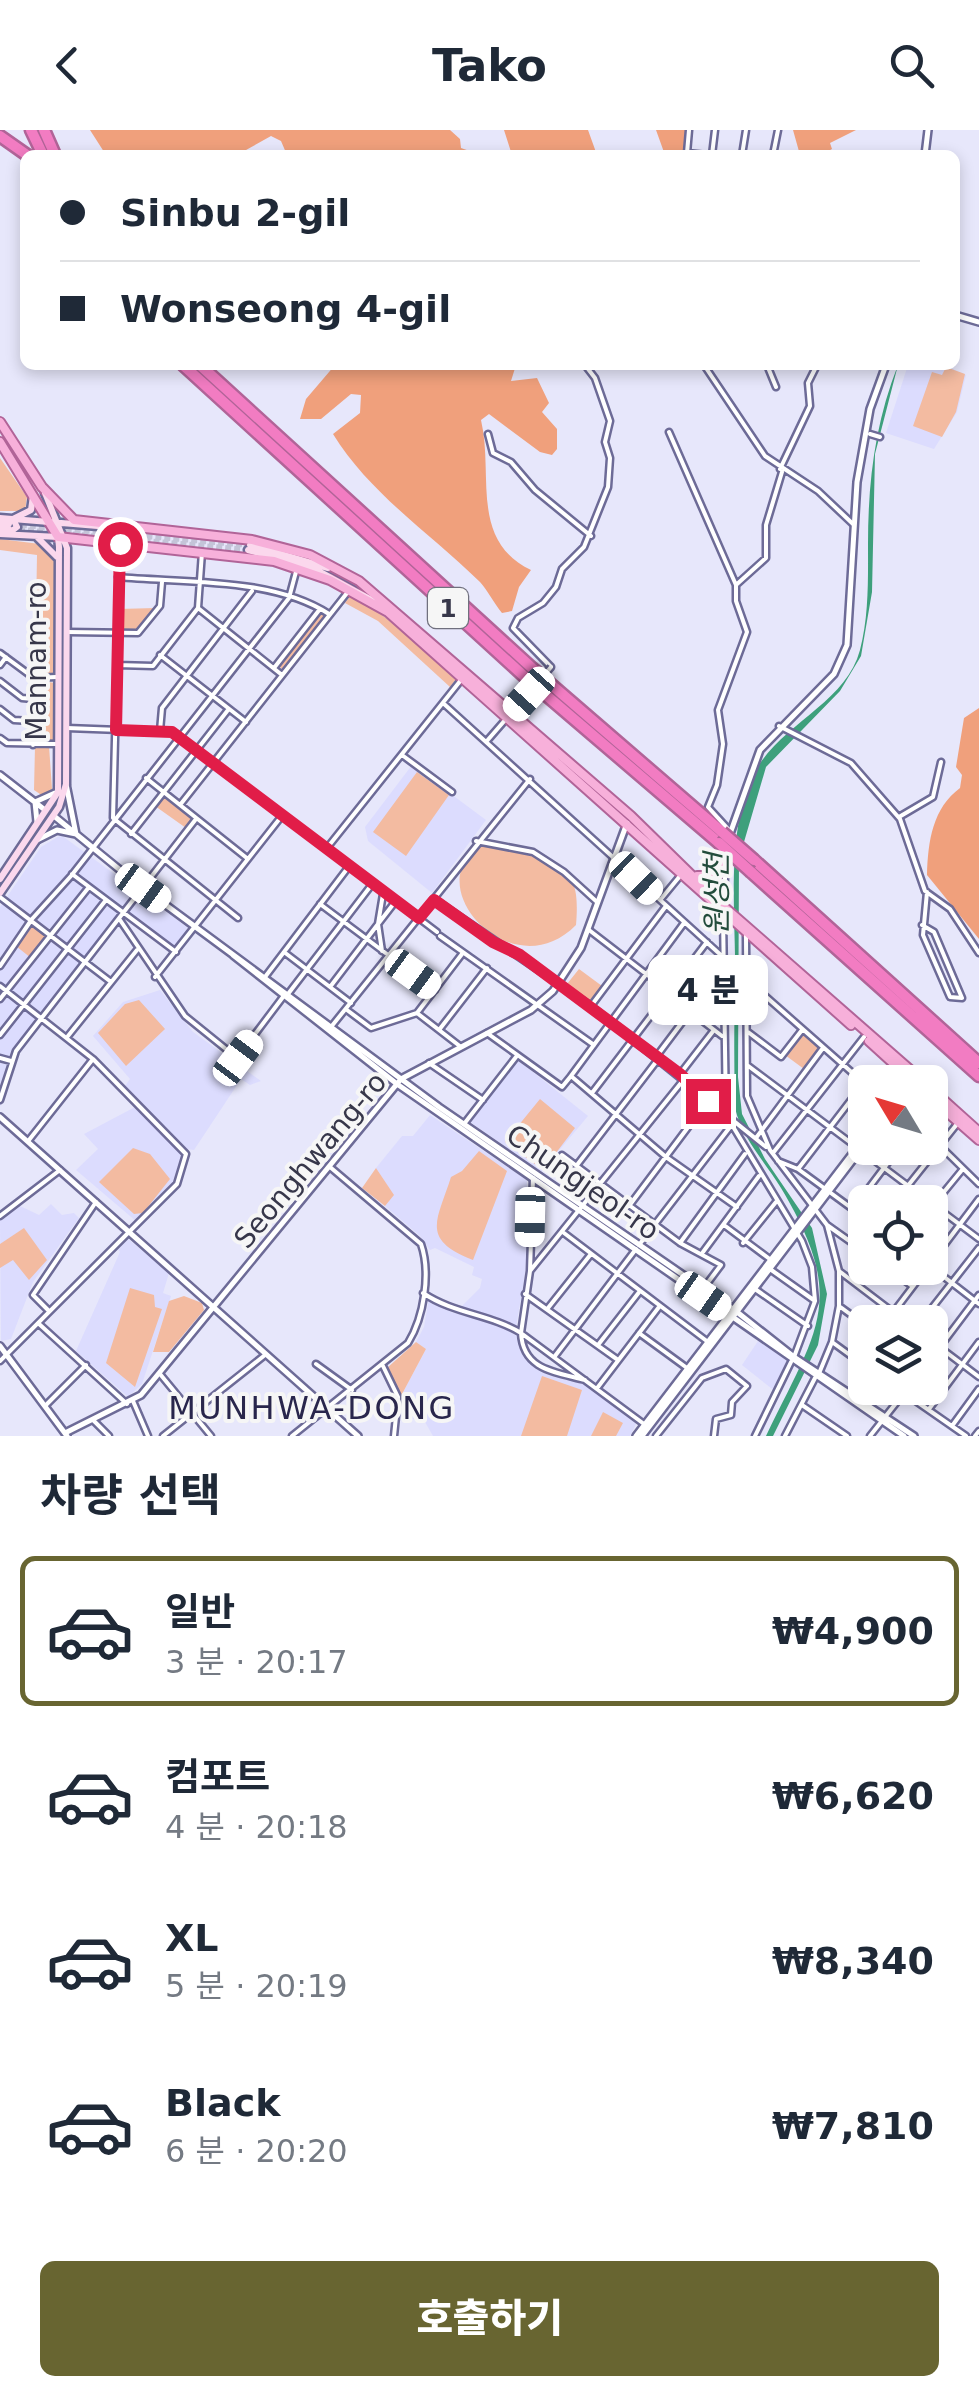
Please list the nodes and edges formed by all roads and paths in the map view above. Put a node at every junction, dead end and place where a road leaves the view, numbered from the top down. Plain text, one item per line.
1 (186, 370) edge
2 (205, 370) edge
3 (588, 370) edge
4 (707, 370) edge
5 (769, 370) edge
6 (814, 370) edge
7 (884, 370) edge
8 (776, 387) dead end
9 (0, 422) edge
10 (669, 432) dead end
11 (488, 434) dead end
12 (870, 434) dead end
13 (880, 436) dead end
14 (0, 442) edge
15 (782, 469) junction
16 (42, 488) junction
17 (30, 489) junction
18 (57, 524) junction
19 (5, 526) edge
20 (115, 527) junction
21 (856, 527) junction
22 (183, 533) junction
23 (27, 536) junction
24 (590, 536) junction
25 (62, 537) junction
26 (83, 539) junction
27 (120, 544) junction
28 (202, 551) junction
29 (236, 554) junction
30 (63, 563) junction
31 (297, 568) junction
32 (118, 577) junction
33 (162, 581) junction
34 (200, 585) junction
35 (736, 585) junction
36 (253, 590) junction
37 (348, 591) junction
38 (290, 598) junction
39 (381, 598) junction
40 (198, 608) junction
41 (320, 608) junction
42 (388, 612) junction
43 (330, 615) junction
44 (223, 628) junction
45 (67, 632) junction
46 (117, 634) junction
47 (248, 648) junction
48 (0, 652) edge
49 (160, 656) junction
50 (6, 658) junction
51 (0, 666) edge
52 (116, 666) junction
53 (274, 668) junction
54 (282, 674) junction
55 (186, 676) junction
56 (464, 676) junction
57 (58, 677) junction
58 (34, 678) junction
59 (0, 681) edge
60 (211, 695) junction
61 (33, 698) junction
62 (443, 703) junction
63 (0, 709) edge
64 (228, 710) junction
65 (511, 714) junction
66 (33, 722) junction
67 (246, 722) junction
68 (67, 728) junction
69 (781, 728) junction
70 (116, 730) junction
71 (160, 731) junction
72 (178, 737) junction
73 (0, 738) edge
74 (486, 742) junction
75 (33, 744) junction
76 (58, 744) junction
77 (196, 751) junction
78 (402, 754) junction
79 (941, 762) dead end
80 (213, 764) junction
81 (0, 775) edge
82 (146, 778) junction
83 (530, 779) junction
84 (62, 789) junction
85 (164, 792) junction
86 (452, 792) dead end
87 (35, 802) junction
88 (180, 805) junction
89 (50, 814) junction
90 (281, 817) junction
91 (898, 817) junction
92 (196, 819) junction
93 (115, 820) junction
94 (628, 823) junction
95 (34, 830) junction
96 (76, 834) junction
97 (131, 834) junction
98 (724, 835) junction
99 (32, 840) junction
100 (476, 841) junction
101 (93, 848) junction
102 (327, 848) junction
103 (613, 856) junction
104 (248, 859) junction
105 (726, 859) junction
106 (165, 860) junction
107 (350, 865) junction
108 (752, 866) junction
109 (72, 874) junction
110 (680, 876) junction
111 (696, 876) junction
112 (0, 879) edge
113 (373, 884) junction
114 (89, 887) junction
115 (143, 888) junction
116 (384, 892) junction
117 (926, 892) junction
118 (0, 895) edge
119 (106, 900) junction
120 (216, 900) junction
121 (434, 900) junction
122 (396, 901) junction
123 (660, 901) junction
124 (320, 904) junction
125 (598, 904) junction
126 (666, 906) junction
127 (126, 911) junction
128 (726, 912) junction
129 (238, 918) dead end
130 (419, 918) junction
131 (32, 919) junction
132 (120, 920) junction
133 (344, 921) junction
134 (684, 923) junction
135 (378, 924) junction
136 (922, 925) junction
137 (196, 927) junction
138 (589, 930) junction
139 (744, 931) junction
140 (52, 935) junction
141 (366, 939) junction
142 (706, 942) junction
143 (68, 948) junction
144 (137, 950) junction
145 (382, 951) junction
146 (176, 952) junction
147 (284, 952) junction
148 (463, 953) junction
149 (979, 953) edge
150 (723, 957) junction
151 (390, 958) junction
152 (627, 958) junction
153 (85, 961) junction
154 (0, 966) edge
155 (487, 968) junction
156 (723, 968) junction
157 (307, 970) junction
158 (647, 974) junction
159 (156, 977) junction
160 (264, 978) junction
161 (747, 980) junction
162 (111, 982) junction
163 (559, 984) junction
164 (0, 986) edge
165 (330, 987) junction
166 (435, 990) junction
167 (669, 990) junction
168 (7, 992) junction
169 (286, 995) junction
170 (0, 1000) edge
171 (352, 1004) junction
172 (538, 1004) junction
173 (24, 1005) junction
174 (591, 1006) junction
175 (690, 1009) junction
176 (347, 1010) junction
177 (417, 1013) junction
178 (42, 1017) junction
179 (610, 1022) junction
180 (331, 1027) junction
181 (802, 1029) junction
182 (439, 1030) junction
183 (714, 1030) junction
184 (748, 1032) junction
185 (487, 1034) junction
186 (0, 1035) edge
187 (864, 1037) junction
188 (67, 1038) junction
189 (632, 1038) junction
190 (725, 1038) junction
191 (594, 1045) junction
192 (461, 1047) junction
193 (823, 1048) junction
194 (517, 1055) junction
195 (657, 1057) junction
196 (0, 1058) edge
197 (93, 1059) junction
198 (11, 1060) junction
199 (429, 1063) junction
200 (841, 1063) junction
201 (979, 1063) edge
202 (747, 1065) junction
203 (897, 1065) edge
204 (897, 1065) edge
205 (848, 1069) edge
206 (571, 1076) junction
207 (682, 1076) junction
208 (979, 1076) edge
209 (399, 1081) junction
210 (2, 1082) edge
211 (592, 1093) junction
212 (786, 1093) junction
213 (0, 1100) edge
214 (483, 1100) junction
215 (708, 1101) junction
216 (848, 1104) edge
217 (948, 1104) edge
218 (807, 1108) junction
219 (617, 1112) junction
220 (948, 1113) edge
221 (0, 1117) edge
222 (729, 1117) junction
223 (958, 1122) junction
224 (464, 1124) junction
225 (730, 1126) junction
226 (830, 1126) junction
227 (759, 1128) junction
228 (979, 1132) edge
229 (948, 1134) edge
230 (640, 1135) junction
231 (756, 1138) junction
232 (848, 1138) edge
233 (30, 1140) junction
234 (979, 1140) edge
235 (771, 1152) junction
236 (746, 1153) junction
237 (948, 1154) edge
238 (562, 1155) dead end
239 (666, 1157) junction
240 (778, 1162) junction
241 (848, 1163) edge
242 (577, 1165) junction
243 (882, 1165) edge
244 (923, 1165) edge
245 (884, 1167) junction
246 (330, 1168) junction
247 (61, 1169) junction
248 (798, 1169) junction
249 (962, 1169) junction
250 (535, 1176) junction
251 (692, 1176) junction
252 (760, 1176) junction
253 (979, 1184) edge
254 (871, 1185) edge
255 (908, 1185) joint
256 (600, 1186) junction
257 (948, 1187) edge
258 (827, 1190) junction
259 (715, 1194) junction
260 (979, 1199) edge
261 (97, 1201) junction
262 (776, 1202) junction
263 (0, 1203) edge
264 (848, 1205) edge
265 (629, 1206) junction
266 (738, 1207) junction
267 (583, 1209) junction
268 (8, 1210) junction
269 (812, 1210) junction
270 (0, 1216) edge
271 (948, 1217) edge
272 (654, 1225) junction
273 (724, 1225) junction
274 (827, 1225) junction
275 (960, 1225) junction
276 (129, 1229) junction
277 (796, 1230) junction
278 (564, 1234) junction
279 (979, 1239) edge
280 (848, 1240) edge
281 (948, 1241) edge
282 (680, 1243) junction
283 (743, 1244) junction
284 (637, 1247) junction
285 (979, 1248) edge
286 (703, 1252) junction
287 (591, 1254) junction
288 (771, 1260) junction
289 (770, 1269) junction
290 (530, 1270) junction
291 (839, 1271) junction
292 (618, 1275) junction
293 (848, 1278) edge
294 (948, 1279) edge
295 (952, 1282) junction
296 (858, 1285) edge
297 (913, 1286) edge
298 (703, 1289) junction
299 (755, 1289) junction
300 (640, 1291) junction
301 (423, 1293) junction
302 (525, 1294) junction
303 (978, 1300) edge
304 (815, 1301) junction
305 (883, 1305) edge
306 (899, 1305) edge
307 (934, 1305) edge
308 (216, 1306) junction
309 (660, 1306) junction
310 (840, 1306) junction
311 (548, 1308) junction
312 (48, 1310) junction
313 (848, 1312) edge
314 (733, 1313) junction
315 (38, 1322) junction
316 (808, 1326) junction
317 (576, 1329) junction
318 (520, 1333) junction
319 (640, 1333) junction
320 (948, 1338) edge
321 (708, 1342) junction
322 (832, 1342) junction
323 (979, 1342) edge
324 (598, 1345) junction
325 (0, 1346) edge
326 (268, 1353) junction
327 (848, 1353) edge
328 (948, 1354) edge
329 (6, 1356) junction
330 (555, 1356) junction
331 (618, 1360) junction
332 (794, 1360) junction
333 (0, 1361) edge
334 (86, 1364) junction
335 (316, 1364) dead end
336 (962, 1365) junction
337 (383, 1366) junction
338 (687, 1368) junction
339 (160, 1374) junction
340 (815, 1374) junction
341 (979, 1377) edge
342 (589, 1381) junction
343 (598, 1386) junction
344 (979, 1389) edge
345 (352, 1390) junction
346 (130, 1402) junction
347 (802, 1404) junction
348 (896, 1405) edge
349 (924, 1405) edge
350 (45, 1406) junction
351 (328, 1408) junction
352 (929, 1409) junction
353 (192, 1413) junction
354 (886, 1419) junction
355 (94, 1420) junction
356 (644, 1424) junction
357 (952, 1426) junction
358 (837, 1433) edge
359 (64, 1435) edge
360 (109, 1436) edge
361 (148, 1436) edge
362 (163, 1436) edge
363 (211, 1436) edge
364 (292, 1436) edge
365 (358, 1436) edge
366 (394, 1436) edge
367 (639, 1436) edge
368 (656, 1436) edge
369 (714, 1436) edge
370 (754, 1436) edge
371 (785, 1436) edge
372 (847, 1436) edge
373 (870, 1436) edge
374 (904, 1436) edge
375 (914, 1436) edge
376 (966, 1436) edge

1 - 98 highway, 1
2 - 98 highway, 1
3 - 24 street
4 - 15 street
5 - 8 street
6 - 15 street
7 - 21 street
9 - 16 main road, Mannam-ro
10 - 35 street
11 - 24 street
12 - 13 street
14 - 17 main road, Mannam-ro
15 - 21 street
15 - 35 street
16 - 18 main road, Mannam-ro
16 - 20 main road
17 - 18 main road, Mannam-ro
17 - 19 main road
18 - 19 main road
18 - 20 main road
18 - 25 main road, Mannam-ro
19 - 23 main road
20 - 22 main road, 1
20 - 27 main road
21 - 69 street
22 - 29 main road
22 - 39 main road, 1
23 - 25 main road
23 - 30 main road
24 - 65 street, bridge
25 - 26 main road, 1
25 - 30 main road, Mannam-ro
26 - 27 main road, 1
26 - 30 main road
27 - 28 main road, 1
27 - 32 street
28 - 29 main road, 1
28 - 34 street
29 - 31 main road, 1
30 - 45 main road, Mannam-ro
30 - 57 main road, Mannam-ro
31 - 37 main road, 1
31 - 38 street
32 - 33 street
32 - 46 street
33 - 34 street
33 - 46 street
34 - 36 street
34 - 40 street
35 - 98 street
36 - 38 street
36 - 44 street
37 - 42 main road, 1
37 - 43 street
38 - 41 street
38 - 47 street
39 - 42 main road
39 - 65 main road, 1
40 - 44 street
40 - 49 street
41 - 43 street
41 - 53 street
42 - 56 main road, 1
43 - 54 street
44 - 47 street
44 - 55 street
45 - 46 street
45 - 68 main road, Mannam-ro
46 - 52 street
47 - 53 street
47 - 60 street
48 - 50 street
49 - 52 street
49 - 55 street
50 - 51 street
50 - 58 street
52 - 70 street
53 - 54 street
54 - 67 street
55 - 60 street
55 - 71 street
56 - 62 street
56 - 65 main road, 1
57 - 58 street
57 - 76 main road, Mannam-ro
58 - 61 street
59 - 61 street
60 - 64 street
60 - 72 street
61 - 66 street
62 - 74 street
62 - 78 street
63 - 66 street
64 - 67 street
64 - 77 street
65 - 74 street
65 - 94 main road
65 - 111 main road, 1
66 - 75 street
67 - 80 street
68 - 70 street
68 - 84 main road, Mannam-ro
69 - 91 street
69 - 98 street
70 - 71 street
70 - 93 street
71 - 72 street
72 - 77 street
72 - 82 street
73 - 75 street
74 - 83 street
75 - 76 street
76 - 84 main road, Mannam-ro
77 - 80 street
77 - 85 street
78 - 86 street
78 - 102 street
79 - 91 street
80 - 88 street
80 - 90 street
81 - 87 street, Chungjeol-ro
82 - 85 street
82 - 93 street
83 - 100 street
83 - 103 street
84 - 87 street
84 - 89 main road, Mannam-ro
84 - 96 street
85 - 88 street
85 - 97 street
87 - 89 street, Chungjeol-ro
87 - 95 street
88 - 92 street
89 - 95 main road, Mannam-ro
89 - 96 street, Chungjeol-ro
89 - 99 main road, Mannam-ro
90 - 102 street
90 - 104 street
91 - 117 street
92 - 104 street
92 - 106 street
93 - 97 street
93 - 101 street
94 - 103 street, Seonghwang-ro
94 - 110 main road
95 - 99 main road, Mannam-ro
96 - 99 street
96 - 101 street, Chungjeol-ro
97 - 106 street
98 - 105 street
98 - 108 highway, 1, bridge
99 - 112 main road, Mannam-ro
99 - 118 main road, Mannam-ro
100 - 121 street
100 - 125 street
101 - 109 street
101 - 115 street, Chungjeol-ro
102 - 107 street
103 - 123 street
103 - 125 street, Seonghwang-ro
104 - 120 street
105 - 111 main road
105 - 128 street
106 - 115 street
106 - 120 street
107 - 113 street
107 - 124 street
108 - 201 highway, 1
108 - 208 highway, 1
109 - 114 street
109 - 131 street
110 - 123 street
110 - 128 main road, 1
111 - 128 main road, 1
113 - 116 street
113 - 133 street
114 - 119 street
114 - 140 street
115 - 127 street
115 - 137 street, Chungjeol-ro
116 - 122 street
116 - 135 street
117 - 136 street
117 - 149 street
118 - 131 street
119 - 127 street
119 - 143 street
120 - 129 street
120 - 137 street
121 - 130 street
121 - 163 street
122 - 130 street
122 - 135 street
123 - 126 street
124 - 133 street
124 - 147 street
125 - 138 street, Seonghwang-ro
126 - 134 street
126 - 152 street
127 - 132 street
127 - 146 street
128 - 139 main road, 1
128 - 150 street
130 - 148 street
130 - 151 street
131 - 140 street
131 - 154 street
132 - 144 street
132 - 153 street
133 - 141 street
133 - 157 street
134 - 142 street
134 - 158 street
135 - 141 street
135 - 145 street
136 - 136 street
137 - 146 street
137 - 160 street, Chungjeol-ro
138 - 152 street
138 - 163 street, Seonghwang-ro
139 - 161 street
139 - 187 main road, 1
139 - 203 main road, 1
140 - 143 street
140 - 168 street
141 - 145 street
141 - 165 street
142 - 150 street
142 - 167 street
143 - 153 street
143 - 173 street
144 - 159 street
144 - 162 street
145 - 151 street
146 - 159 street
147 - 157 street
147 - 160 street
148 - 155 street
148 - 166 street
150 - 156 street
151 - 166 street
151 - 171 street
152 - 158 street
152 - 174 street
153 - 162 street
153 - 178 street
155 - 172 street
155 - 182 street
156 - 175 street
156 - 190 street
157 - 165 street
157 - 169 street
158 - 167 street
158 - 179 street
159 - 169 street
160 - 169 street, Chungjeol-ro
161 - 181 street
161 - 184 street
162 - 188 street
163 - 172 street, Seonghwang-ro
163 - 174 street
164 - 168 street
165 - 171 street
166 - 177 street
167 - 175 street
167 - 189 street
168 - 170 street
168 - 173 street
169 - 180 street, Chungjeol-ro
169 - 209 street, Chungjeol-ro
171 - 176 street
172 - 185 street, Seonghwang-ro
172 - 191 street
173 - 178 street
173 - 186 street
174 - 179 street
175 - 183 street
175 - 195 street
176 - 177 street
176 - 180 street
177 - 182 street
178 - 188 street
178 - 198 street
179 - 189 street
179 - 191 street
180 - 209 street, Chungjeol-ro
181 - 184 street
181 - 193 street
182 - 192 street
183 - 190 street
183 - 207 street
184 - 202 street
185 - 192 street, Seonghwang-ro
185 - 194 street
187 - 200 street
187 - 204 main road, 1
188 - 197 street
189 - 195 street
189 - 211 street
190 - 222 street
191 - 206 street
192 - 199 street, Seonghwang-ro
193 - 200 street
193 - 212 street
194 - 206 street
194 - 214 street
195 - 207 street
195 - 219 street
196 - 198 street
197 - 233 street
197 - 276 street
198 - 210 street
199 - 209 street, Seonghwang-ro
199 - 214 street
200 - 205 street
200 - 218 street
202 - 212 street
202 - 227 street
206 - 211 street
207 - 215 street
207 - 230 street
209 - 224 street, Chungjeol-ro
209 - 246 street, Seonghwang-ro
209 - 250 street, Chungjeol-ro
210 - 213 street
211 - 219 street
212 - 218 street
212 - 227 street
214 - 224 street
215 - 222 street
215 - 239 street
216 - 226 street
217 - 228 main road
218 - 226 street
218 - 235 street
219 - 230 street
219 - 242 street
220 - 223 main road
221 - 233 street
222 - 225 street
222 - 231 street
223 - 229 street
223 - 234 main road
224 - 250 street, Chungjeol-ro
225 - 236 street
225 - 251 street
226 - 232 street
226 - 248 street
227 - 231 street
227 - 235 street
230 - 239 street
230 - 256 street
231 - 235 street
233 - 247 street
235 - 240 street
236 - 252 street
236 - 259 street
237 - 249 street
238 - 242 street
239 - 251 street
239 - 265 street
240 - 248 street
240 - 269 street
241 - 258 street
242 - 256 street
243 - 245 street
244 - 255 street
245 - 254 street
245 - 255 street
246 - 301 street
246 - 308 street, Seonghwang-ro
247 - 261 street
247 - 268 street
248 - 258 street
249 - 253 street
249 - 257 street
250 - 267 street, Chungjeol-ro
250 - 290 street
251 - 259 street
251 - 272 street
252 - 262 street
252 - 266 street
256 - 265 street
256 - 267 street
258 - 264 street
258 - 269 street
259 - 266 street
259 - 282 street
260 - 275 street
261 - 276 street
261 - 312 street
262 - 277 street
262 - 283 street
263 - 268 street
265 - 272 street
266 - 273 street
267 - 278 street
267 - 284 street, Chungjeol-ro
268 - 270 street
269 - 274 street
269 - 277 street
271 - 275 street
272 - 282 street
272 - 284 street
273 - 283 street
273 - 286 street
274 - 280 street
274 - 291 street
275 - 279 street
275 - 281 street
276 - 308 street
276 - 312 street
277 - 288 street
277 - 289 street
277 - 304 street
278 - 287 street
278 - 290 street
282 - 286 street
283 - 288 street
284 - 292 street
284 - 298 street, Chungjeol-ro
284 - 314 street, Chungjeol-ro
285 - 295 street
286 - 298 street
287 - 292 street
287 - 311 street
288 - 314 street
289 - 299 street
289 - 304 street
290 - 302 street
291 - 293 street
291 - 310 street
292 - 300 street
292 - 317 street
294 - 295 street
295 - 303 street
295 - 307 street
296 - 305 street
297 - 306 street
298 - 314 street, Chungjeol-ro
299 - 314 street
299 - 316 street
300 - 309 street
300 - 324 street
301 - 318 street
301 - 337 street
302 - 311 street
302 - 318 street
303 - 320 street
304 - 316 street
308 - 326 street
308 - 339 street, Seonghwang-ro
309 - 319 street
309 - 321 street
310 - 313 street
310 - 322 street
311 - 317 street
312 - 315 street
314 - 321 street
314 - 332 street, Chungjeol-ro
314 - 367 street
315 - 329 street
315 - 334 street
316 - 332 street
317 - 324 street
317 - 330 street
318 - 330 street
318 - 342 street
319 - 331 street
319 - 338 street
321 - 338 street
322 - 327 street
322 - 340 street
323 - 336 street
324 - 331 street
325 - 329 street
326 - 351 street
326 - 353 street
328 - 336 street
329 - 333 street
329 - 350 street
330 - 342 street
331 - 343 street
332 - 340 street, Chungjeol-ro
332 - 370 street
334 - 346 street
334 - 350 street
335 - 345 street
336 - 341 street
336 - 352 street
337 - 345 street
337 - 366 street
338 - 356 street
339 - 346 street, Seonghwang-ro
339 - 353 street
340 - 347 street
340 - 354 street
342 - 343 street
343 - 356 street
344 - 357 street
345 - 351 street
346 - 355 street, Seonghwang-ro
346 - 361 street
347 - 358 street
347 - 371 street
348 - 354 street
349 - 352 street
350 - 359 street
351 - 364 street
351 - 365 street
352 - 357 street
353 - 362 street
353 - 363 street
354 - 373 street
354 - 374 street
354 - 375 street
355 - 359 street, Seonghwang-ro
355 - 360 street
356 - 367 street
357 - 376 street
358 - 372 street
368 - 369 street

